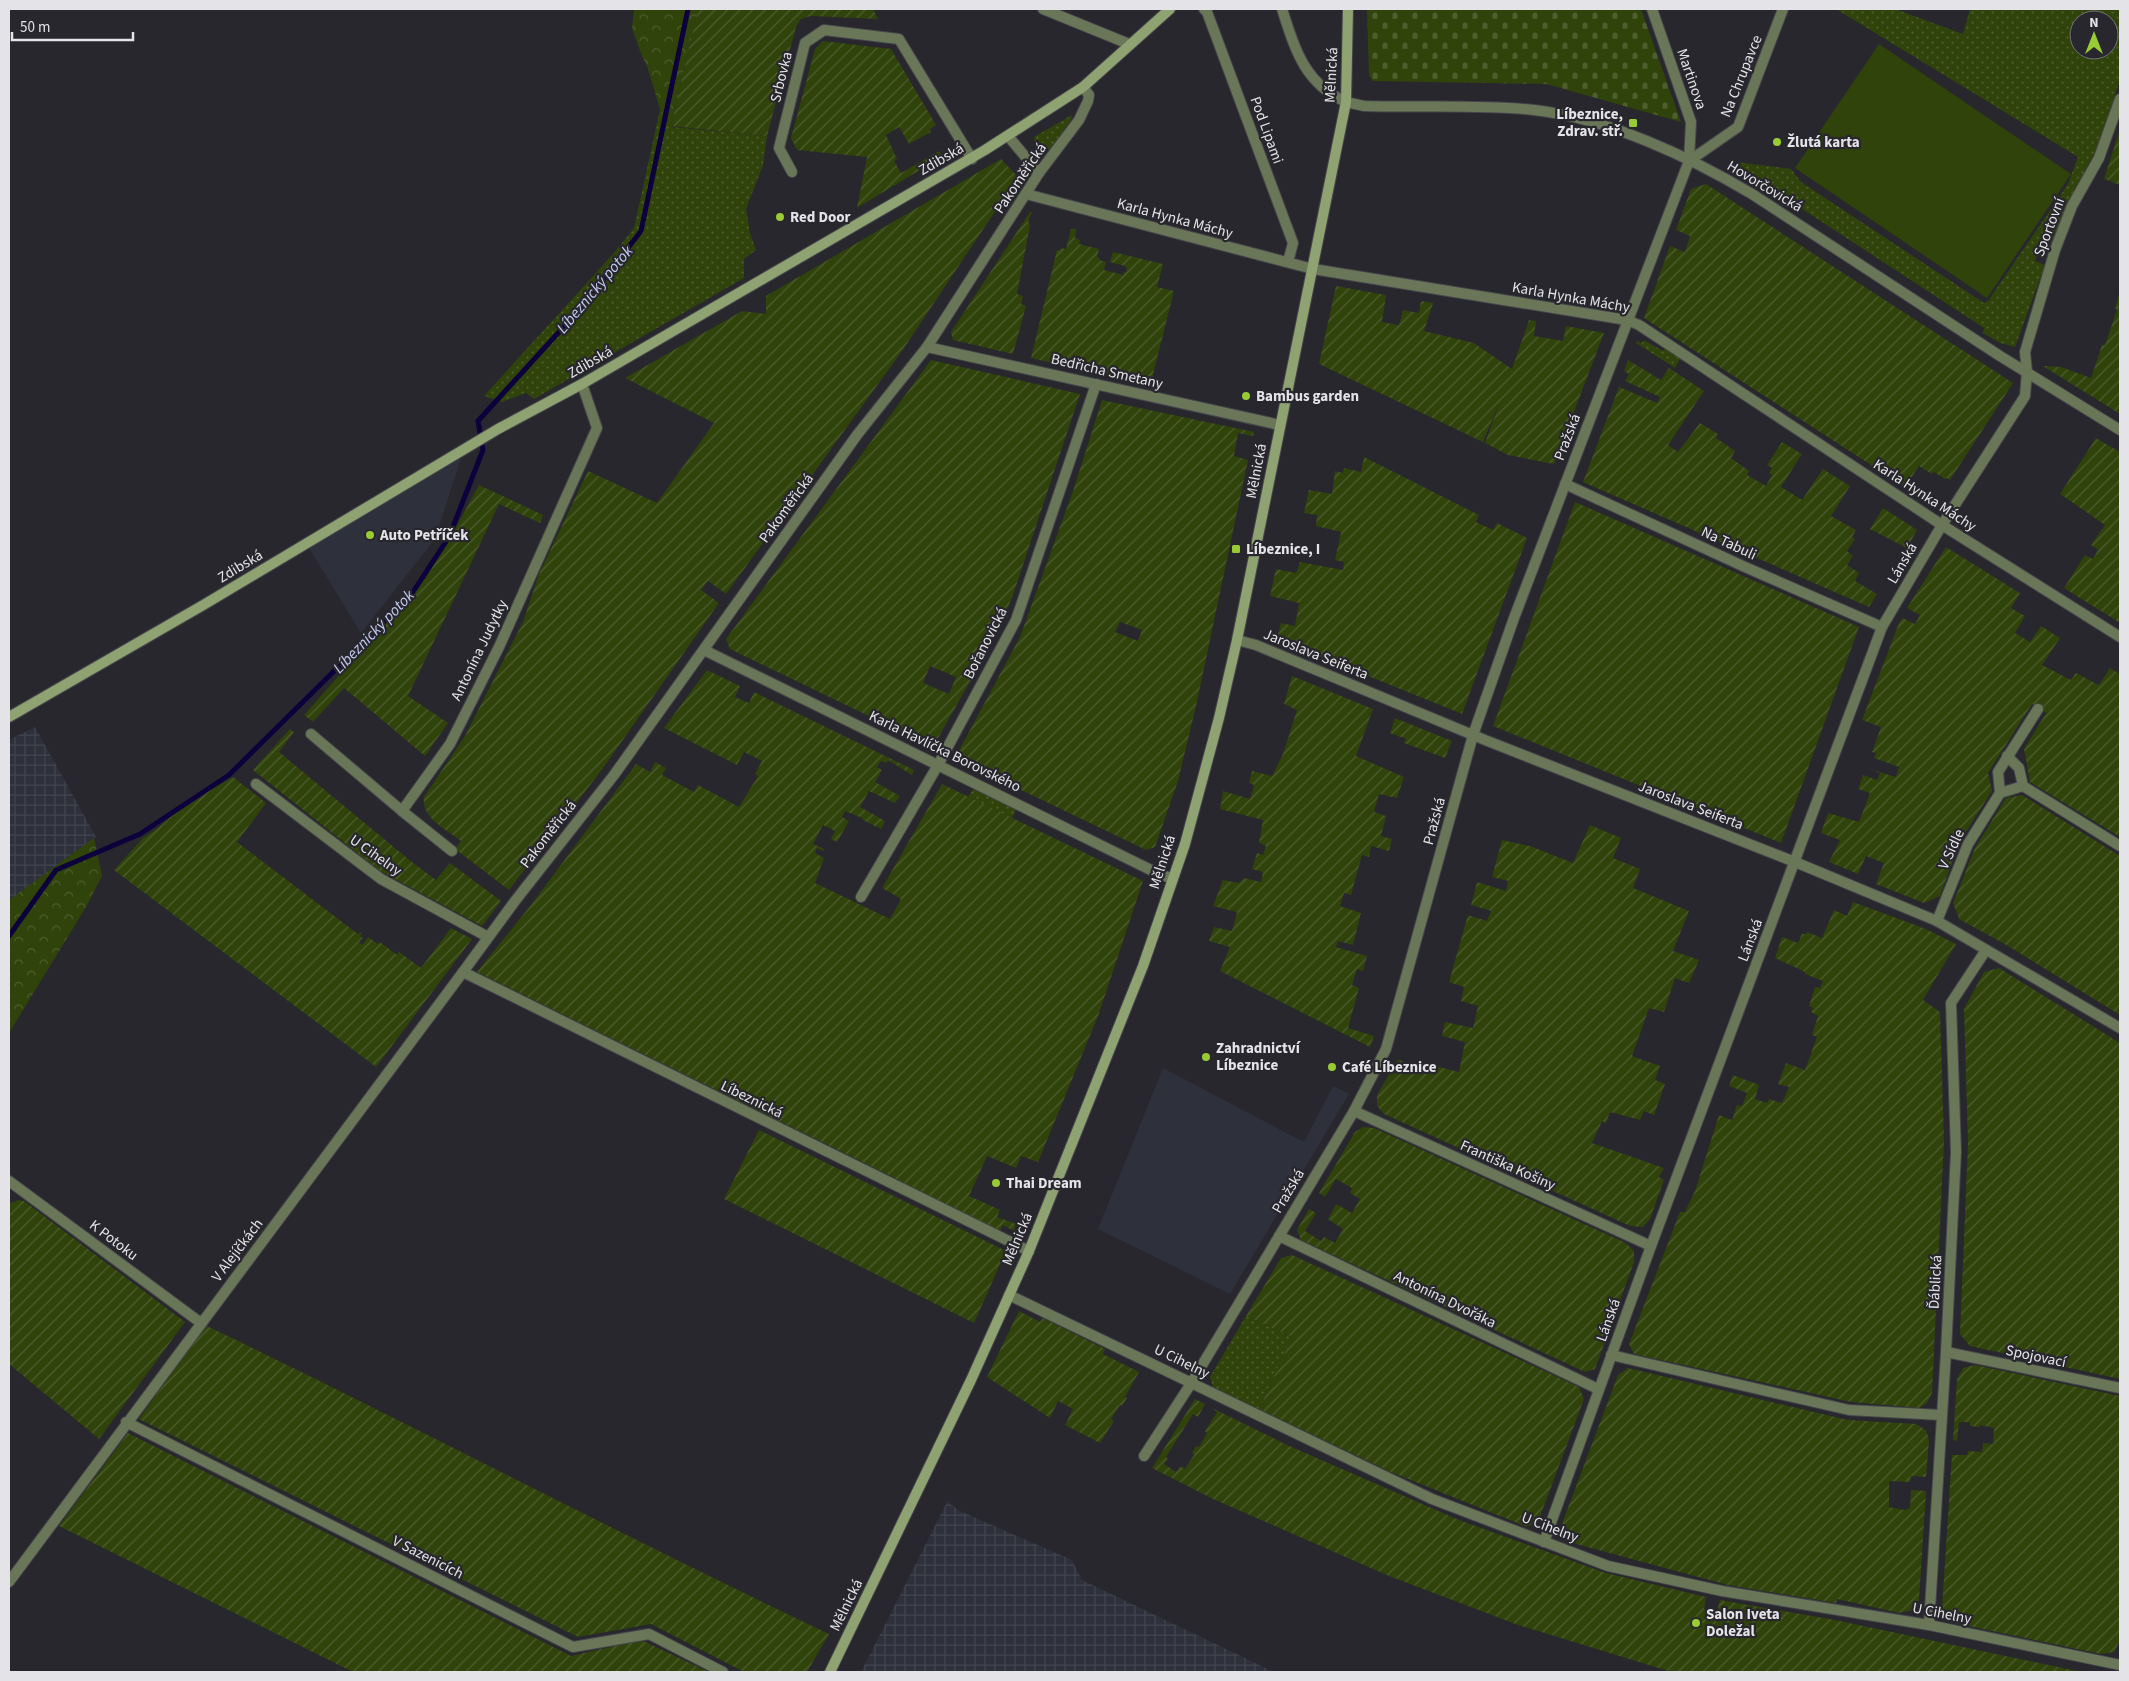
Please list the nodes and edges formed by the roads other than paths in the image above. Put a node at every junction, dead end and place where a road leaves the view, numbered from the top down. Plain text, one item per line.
1 (1043, 9) edge
2 (1170, 9) edge
3 (1204, 9) edge
4 (1282, 9) edge
5 (1348, 9) edge
6 (1652, 9) edge
7 (1783, 9) edge
8 (1129, 44) junction
9 (1083, 87) junction
10 (2120, 99) edge
11 (1346, 102) junction
12 (1008, 136) junction
13 (972, 159) junction
14 (1688, 160) junction
15 (792, 172) dead end
16 (1039, 173) junction
17 (1026, 194) junction
18 (1288, 262) junction
19 (1313, 269) junction
20 (1627, 320) junction
21 (927, 347) junction
22 (2027, 372) junction
23 (582, 384) junction
24 (1096, 384) junction
25 (1280, 426) junction
26 (2120, 430) edge
27 (1565, 484) junction
28 (1942, 525) junction
29 (1882, 627) junction
30 (2120, 637) edge
31 (1237, 640) junction
32 (704, 650) junction
33 (2038, 709) dead end
34 (9, 717) edge
35 (311, 734) dead end
36 (1473, 735) junction
37 (2007, 756) junction
38 (938, 765) junction
39 (256, 784) dead end
40 (2023, 786) junction
41 (2000, 793) junction
42 (402, 811) junction
43 (2120, 846) edge
44 (452, 852) dead end
45 (1795, 862) junction
46 (1173, 879) junction
47 (861, 897) dead end
48 (1937, 921) junction
49 (488, 937) junction
50 (1986, 950) junction
51 (463, 972) junction
52 (2120, 1028) edge
53 (1354, 1111) junction
54 (9, 1181) edge
55 (1279, 1236) junction
56 (1650, 1246) junction
57 (1029, 1251) junction
58 (1008, 1295) junction
59 (201, 1323) junction
60 (1946, 1352) junction
61 (1611, 1355) junction
62 (1192, 1382) junction
63 (1598, 1388) junction
64 (2120, 1388) edge
65 (1941, 1415) junction
66 (126, 1422) junction
67 (1144, 1456) dead end
68 (1544, 1542) junction
69 (9, 1582) edge
70 (1929, 1626) junction
71 (2120, 1665) edge
72 (723, 1672) edge
73 (830, 1672) edge

1 - 8 street
2 - 8 main road, Zdibská
3 - 18 street, Pod Lipami
4 - 11 street
5 - 11 main road, Mělnická
6 - 14 street, Martinova
7 - 14 street, Na Chrupavce
8 - 9 main road, Zdibská
9 - 12 main road, Zdibská
9 - 16 street, Pakoměřická
10 - 22 street, Sportovní
11 - 14 street, Hovorčovická
11 - 19 main road, Mělnická
12 - 13 main road, Zdibská
12 - 16 street
13 - 15 street, Srbovka
13 - 23 main road, Zdibská
14 - 20 street, Pražská
14 - 22 street, Hovorčovická
16 - 17 street, Pakoměřická
17 - 18 street, Karla Hynka Máchy
17 - 21 street, Pakoměřická
18 - 19 street, Karla Hynka Máchy
19 - 20 street, Karla Hynka Máchy
19 - 25 main road, Mělnická
20 - 27 street, Pražská
20 - 28 street, Karla Hynka Máchy
21 - 24 street, Bedřicha Smetany
21 - 32 street, Pakoměřická
22 - 26 street, Hovorčovická
22 - 28 street, Lánská
23 - 34 main road, Zdibská
23 - 42 street, Antonína Judytky
24 - 25 street, Bedřicha Smetany
24 - 38 street, Bořanovická
25 - 31 main road, Mělnická
27 - 29 street, Na Tabuli
27 - 36 street, Pražská
28 - 29 street, Lánská
28 - 30 street, Karla Hynka Máchy
29 - 45 street, Lánská
31 - 36 street, Jaroslava Seiferta
31 - 46 main road, Mělnická
32 - 38 street, Karla Havlíčka Borovského
32 - 49 street, Pakoměřická
33 - 37 street
35 - 42 street
36 - 45 street, Jaroslava Seiferta
36 - 53 street, Pražská
37 - 40 street
37 - 41 street
38 - 46 street, Karla Havlíčka Borovského
38 - 47 street, Bořanovická
39 - 49 street, U Cihelny
40 - 41 street
40 - 43 street
41 - 48 street, V Sídle
42 - 44 street
45 - 48 street, Jaroslava Seiferta
45 - 56 street, Lánská
46 - 57 main road, Mělnická
48 - 50 street, Jaroslava Seiferta
49 - 51 street, V Alejíčkách
50 - 52 street, Jaroslava Seiferta
50 - 60 street, Ďáblická
51 - 57 street, Líbeznická
51 - 59 street, V Alejíčkách
53 - 55 street, Pražská
53 - 56 street, Františka Košiny
54 - 59 street, K Potoku
55 - 62 street, Pražská
55 - 63 street, Antonína Dvořáka
56 - 61 street, Lánská
57 - 58 main road, Mělnická
58 - 62 street, U Cihelny
58 - 73 main road, Mělnická
59 - 66 street, V Alejíčkách
60 - 64 street, Spojovací
60 - 65 street, Ďáblická
61 - 63 street, Lánská
61 - 65 street
62 - 67 street, Pražská
62 - 68 street, U Cihelny
63 - 68 street, Lánská
65 - 70 street, Ďáblická
66 - 69 street, V Alejíčkách
66 - 72 street, V Sazenicích
68 - 70 street, U Cihelny
70 - 71 street, U Cihelny

